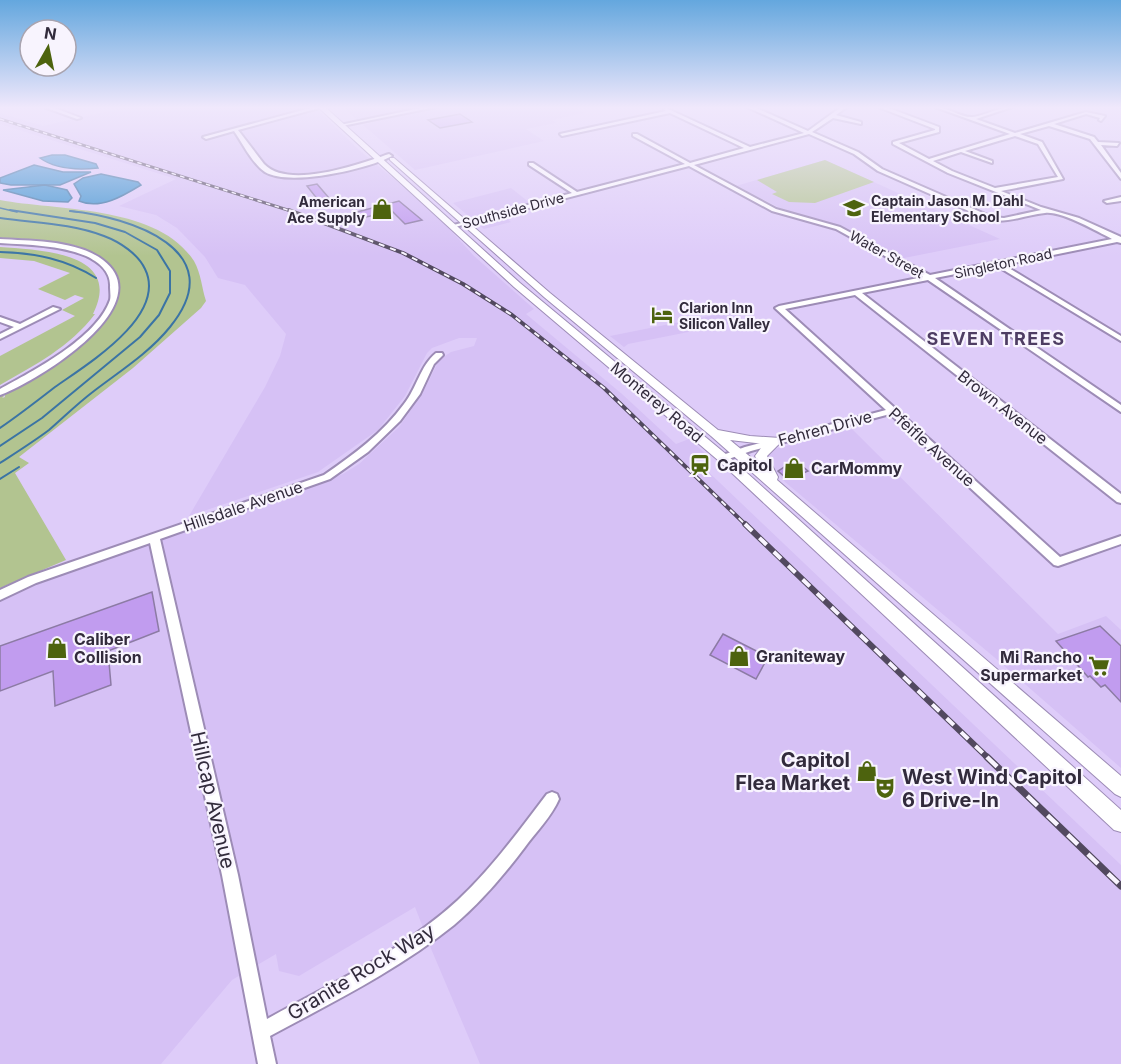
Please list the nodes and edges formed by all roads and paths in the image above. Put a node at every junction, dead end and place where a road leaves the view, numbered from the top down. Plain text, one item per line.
1 (389, 156) edge
2 (256, 157) edge
3 (376, 157) edge
4 (388, 157) edge
5 (675, 157) edge
6 (721, 157) edge
7 (861, 157) edge
8 (919, 157) edge
9 (944, 157) edge
10 (976, 157) edge
11 (1048, 157) edge
12 (1106, 157) edge
13 (380, 160) junction
14 (927, 161) junction
15 (990, 162) dead end
16 (531, 164) dead end
17 (690, 165) junction
18 (1112, 166) junction
19 (1121, 167) edge
20 (1121, 177) edge
21 (994, 190) junction
22 (575, 193) junction
23 (1121, 199) edge
24 (1107, 201) dead end
25 (1048, 211) junction
26 (465, 223) junction
27 (453, 226) junction
28 (1120, 240) edge
29 (0, 242) edge
30 (998, 264) junction
31 (930, 278) junction
32 (856, 292) junction
33 (561, 307) junction
34 (779, 308) joint
35 (56, 309) dead end
36 (549, 311) junction
37 (0, 320) edge
38 (20, 327) junction
39 (0, 337) edge
40 (1121, 339) edge
41 (439, 355) dead end
42 (0, 387) edge
43 (0, 392) edge
44 (1121, 409) edge
45 (892, 411) junction
46 (715, 433) junction
47 (776, 441) junction
48 (731, 455) junction
49 (777, 487) junction
50 (1121, 499) edge
51 (154, 537) junction
52 (1121, 540) edge
53 (0, 595) edge
54 (1121, 788) edge
55 (552, 799) dead end
56 (1121, 823) edge
57 (261, 1032) junction
58 (267, 1064) edge

1 - 26 main road, Monterey Road
2 - 13 street
3 - 13 main road, Monterey Road
4 - 13 street
5 - 17 street, Water Street
6 - 17 street, Southside Drive
7 - 25 street
8 - 14 street
9 - 14 street
10 - 15 street
11 - 21 street
12 - 18 street
13 - 27 main road, Monterey Road
14 - 21 street
16 - 22 street
17 - 22 street, Southside Drive
17 - 31 street, Water Street
18 - 19 street
18 - 20 street
21 - 25 street
22 - 26 street, Southside Drive
23 - 24 street
25 - 28 street
26 - 27 street, Southside Drive
26 - 33 main road, Monterey Road
27 - 36 main road, Monterey Road
28 - 30 street, Singleton Road
29 - 42 street
29 - 43 street
30 - 31 street, Singleton Road
30 - 40 street
31 - 32 street, Singleton Road
31 - 44 street, Water Street
32 - 34 street, Singleton Road
32 - 50 street, Brown Avenue
33 - 36 main road
33 - 46 main road, Monterey Road
34 - 45 street, Pfeifle Avenue
35 - 38 street
36 - 48 main road, Monterey Road
37 - 38 street
38 - 39 street
41 - 51 street, Hillsdale Avenue
45 - 47 street, Fehren Drive
45 - 52 street, Pfeifle Avenue
46 - 47 main road
46 - 48 main road, Monterey Road
47 - 48 street, Fehren Drive
47 - 49 main road
48 - 49 main road, Monterey Road
48 - 56 main road, Monterey Road
49 - 54 main road, Monterey Road
51 - 53 street, Hillsdale Avenue
51 - 57 street, Hillcap Avenue
55 - 57 street, Granite Rock Way
57 - 58 street, Hillcap Avenue

